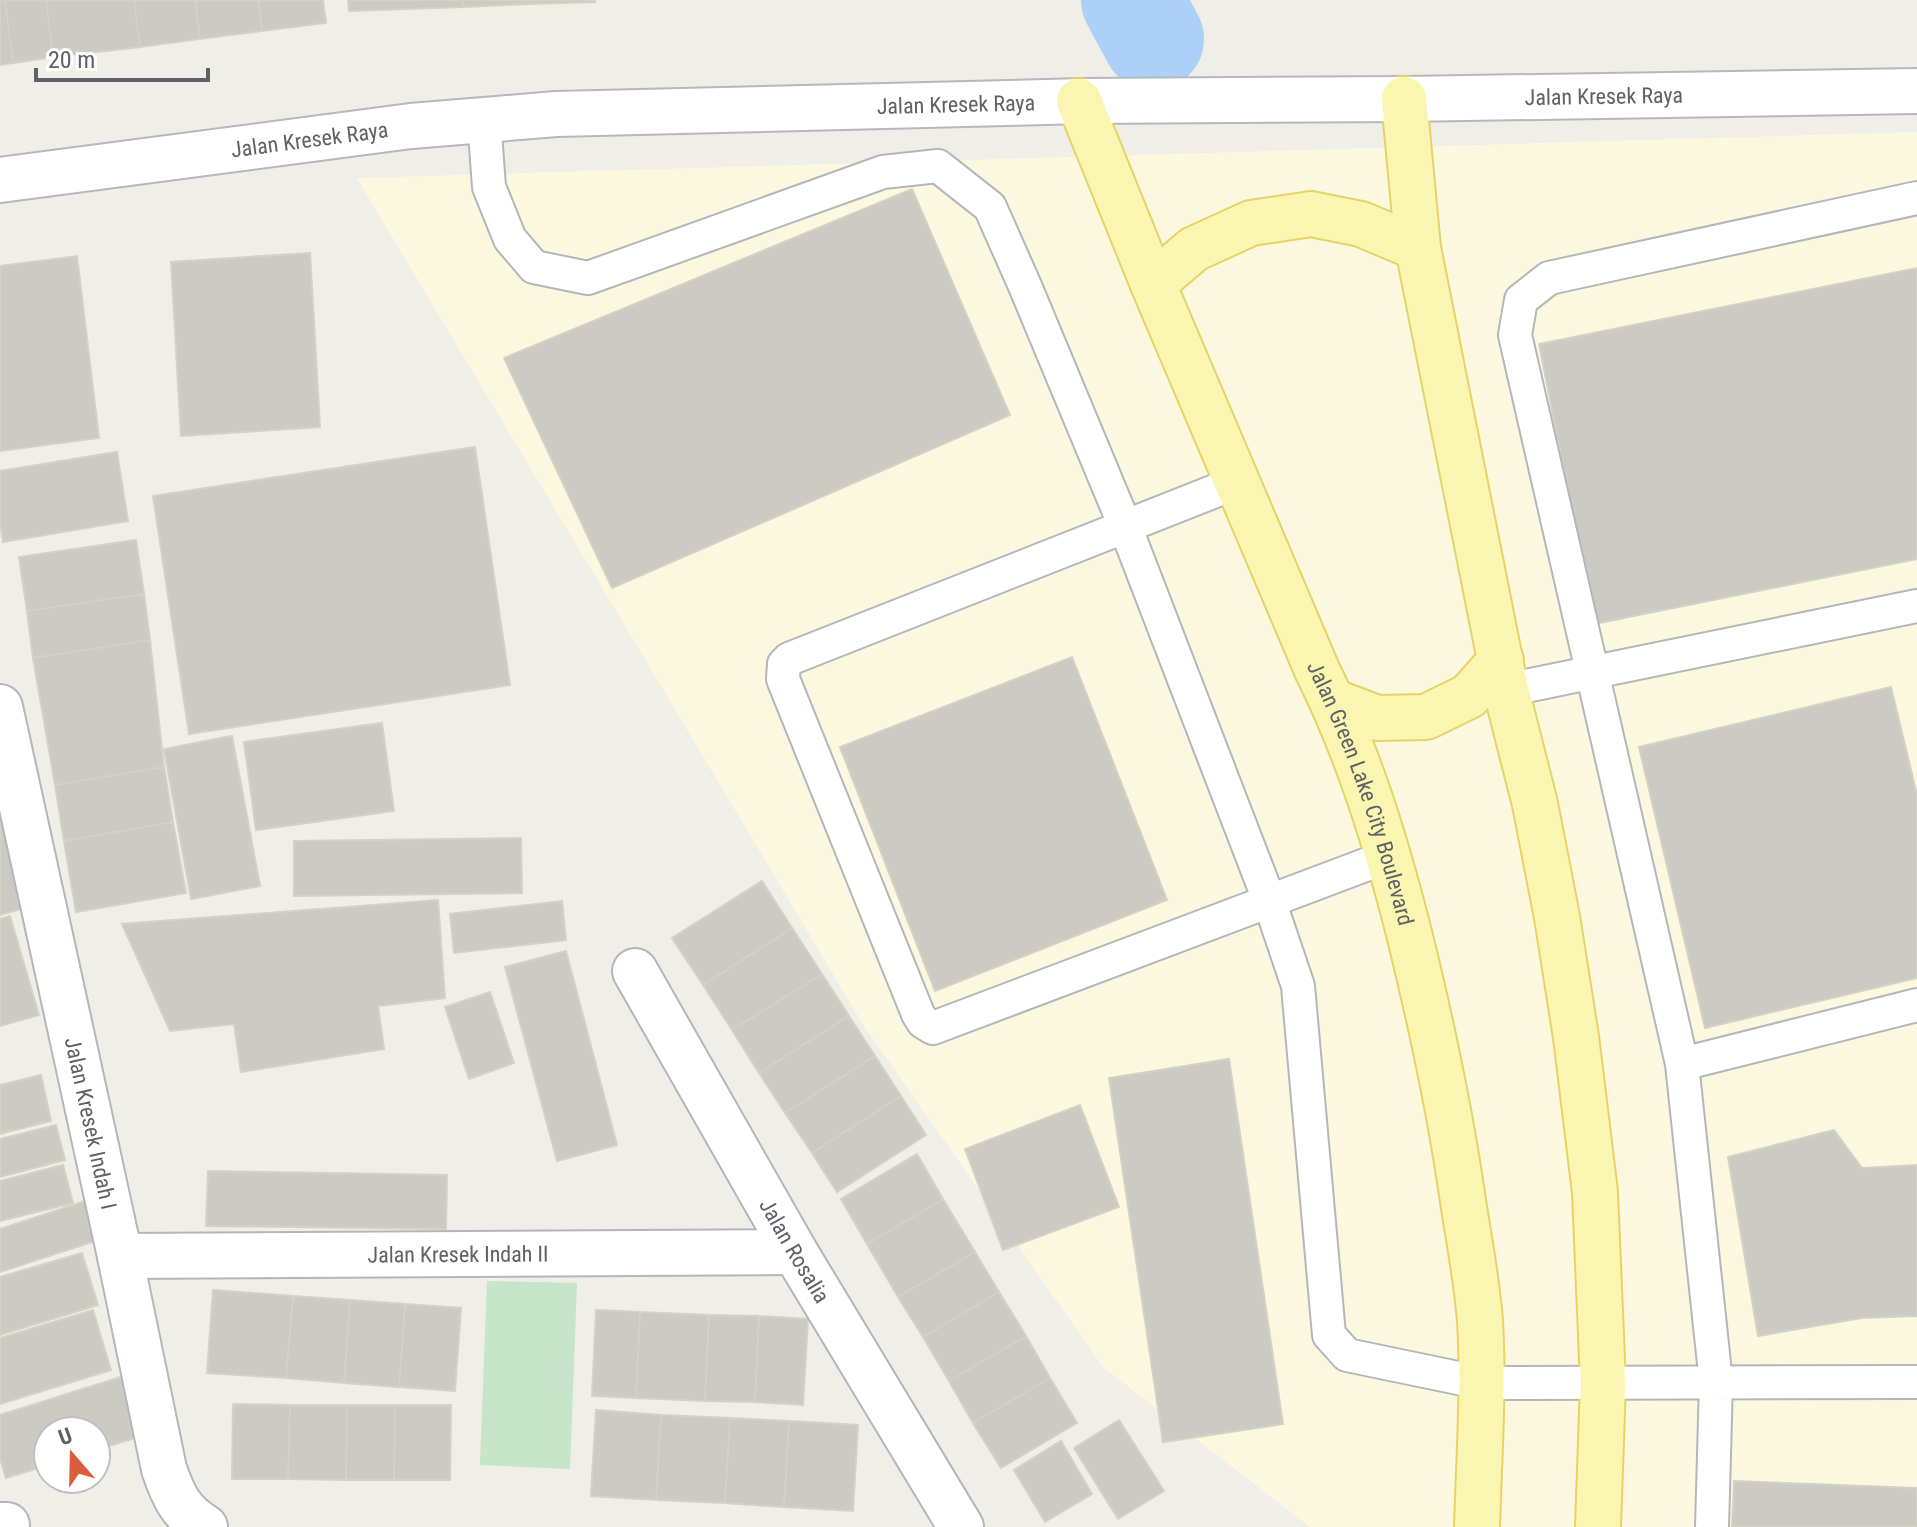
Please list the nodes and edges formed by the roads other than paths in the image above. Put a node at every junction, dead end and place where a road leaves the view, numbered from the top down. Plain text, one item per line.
1 (1917, 91) edge
2 (1404, 99) junction
3 (1079, 101) junction
4 (484, 119) junction
5 (0, 180) edge
6 (1917, 198) edge
7 (1418, 248) junction
8 (1153, 284) junction
9 (1238, 482) junction
10 (1125, 526) junction
11 (1917, 606) edge
12 (1593, 674) junction
13 (1503, 675) junction
14 (1332, 701) junction
15 (0, 707) edge
16 (1389, 856) junction
17 (1269, 900) junction
18 (635, 971) dead end
19 (1917, 1005) edge
20 (1682, 1064) junction
21 (795, 1252) junction
22 (120, 1256) junction
23 (1716, 1382) junction
24 (1917, 1382) edge
25 (1482, 1383) junction
26 (1603, 1383) junction
27 (205, 1527) edge
28 (961, 1527) edge
29 (1477, 1527) edge
30 (1598, 1527) edge
31 (1712, 1527) edge

1 - 2 street, Jalan Kresek Raya
2 - 3 street, Jalan Kresek Raya
2 - 7 main road
3 - 4 street, Jalan Kresek Raya
3 - 8 main road, Jalan Green Lake City Boulevard
4 - 5 street, Jalan Kresek Raya
4 - 10 lane
6 - 12 lane
7 - 8 main road
7 - 13 main road
8 - 9 main road, Jalan Green Lake City Boulevard
9 - 10 lane
9 - 14 main road, Jalan Green Lake City Boulevard
10 - 17 lane
10 - 17 lane
11 - 12 lane
12 - 13 lane
12 - 20 lane
13 - 14 main road
13 - 26 main road
14 - 16 main road, Jalan Green Lake City Boulevard
15 - 22 street, Jalan Kresek Indah I
16 - 17 lane
16 - 25 main road, Jalan Green Lake City Boulevard
17 - 25 lane
18 - 21 street, Jalan Rosalia
19 - 20 lane
20 - 23 lane
21 - 22 street, Jalan Kresek Indah II
21 - 28 street, Jalan Rosalia
22 - 27 street, Jalan Kresek Indah I
23 - 24 lane
23 - 26 lane
23 - 31 lane
25 - 26 lane
25 - 29 main road, Jalan Green Lake City Boulevard
26 - 30 main road

